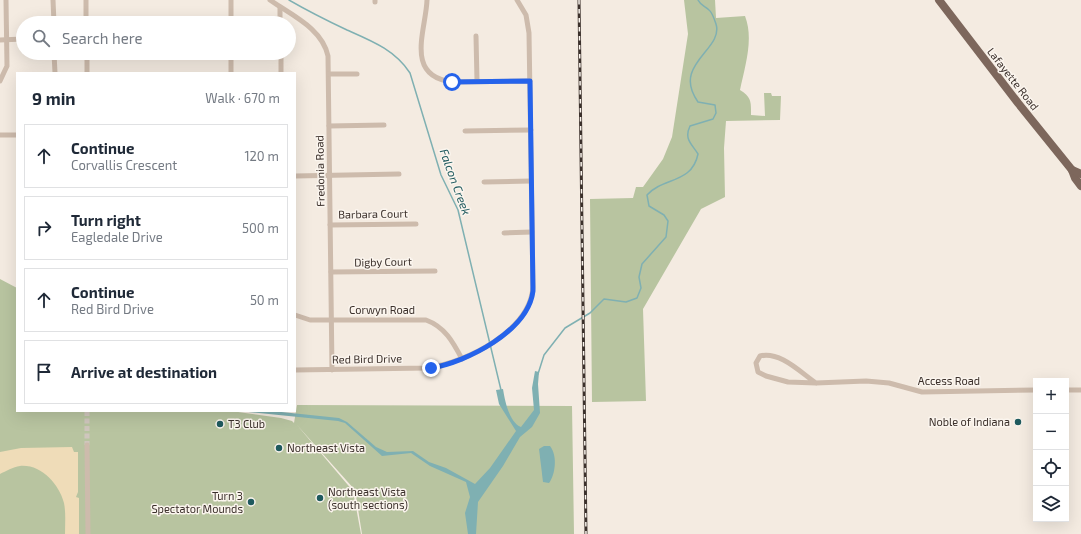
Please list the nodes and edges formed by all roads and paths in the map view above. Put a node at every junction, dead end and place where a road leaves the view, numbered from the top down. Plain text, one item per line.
1 (6, 0) edge
2 (54, 0) edge
3 (86, 0) edge
4 (230, 0) edge
5 (270, 0) edge
6 (427, 0) edge
7 (517, 0) edge
8 (939, 0) edge
9 (280, 7) junction
10 (54, 16) edge
11 (86, 16) edge
12 (231, 16) edge
13 (280, 16) edge
14 (293, 16) edge
15 (296, 18) edge
16 (476, 36) dead end
17 (16, 39) edge
18 (0, 40) edge
19 (7, 40) junction
20 (54, 60) edge
21 (87, 60) edge
22 (231, 60) edge
23 (281, 60) edge
24 (55, 72) edge
25 (87, 72) edge
26 (231, 72) edge
27 (281, 72) edge
28 (328, 74) junction
29 (357, 74) dead end
30 (0, 81) edge
31 (477, 81) junction
32 (530, 81) junction
33 (384, 125) dead end
34 (329, 126) junction
35 (531, 130) junction
36 (465, 131) dead end
37 (0, 135) edge
38 (16, 135) edge
39 (1072, 170) junction
40 (399, 174) dead end
41 (1081, 174) edge
42 (330, 175) junction
43 (296, 176) edge
44 (532, 181) junction
45 (484, 182) dead end
46 (1081, 186) edge
47 (416, 224) dead end
48 (330, 225) junction
49 (532, 232) junction
50 (504, 233) dead end
51 (435, 271) dead end
52 (331, 272) junction
53 (296, 315) edge
54 (332, 320) junction
55 (462, 359) junction
56 (296, 370) edge
57 (332, 370) junction
58 (816, 383) junction
59 (1033, 390) edge
60 (1069, 390) edge
61 (1081, 390) edge
62 (87, 445) tunnel mouth
63 (88, 534) edge

1 - 19 street
2 - 10 street
3 - 11 street
4 - 12 street
5 - 9 street, Fredonia Road
6 - 31 street
7 - 32 street, Red Bird Drive
8 - 39 main road, Lafayette Road
9 - 13 street
9 - 14 street, Fredonia Road
15 - 28 street, Fredonia Road
16 - 31 street
17 - 19 street
18 - 19 street
19 - 30 street
20 - 24 street
21 - 25 street
22 - 26 street
23 - 27 street
28 - 29 street
28 - 34 street, Fredonia Road
31 - 32 street
32 - 35 street, Red Bird Drive
33 - 34 street
34 - 42 street, Fredonia Road
35 - 36 street
35 - 44 street, Red Bird Drive
37 - 38 street
39 - 41 main road, Lafayette Road
39 - 46 main road, Lafayette Road
40 - 42 street
42 - 43 street
42 - 48 street, Fredonia Road
44 - 45 street
44 - 49 street, Red Bird Drive
47 - 48 street, Barbara Court
48 - 52 street, Fredonia Road
49 - 50 street
49 - 55 street, Red Bird Drive
51 - 52 street, Digby Court
52 - 54 street, Fredonia Road
53 - 54 street, Corwyn Road
54 - 55 street, Corwyn Road
54 - 57 street, Fredonia Road
55 - 57 street, Red Bird Drive
56 - 57 street, Red Bird Drive
58 - 58 street, Access Road
58 - 59 street, Access Road
60 - 61 street
62 - 63 street

